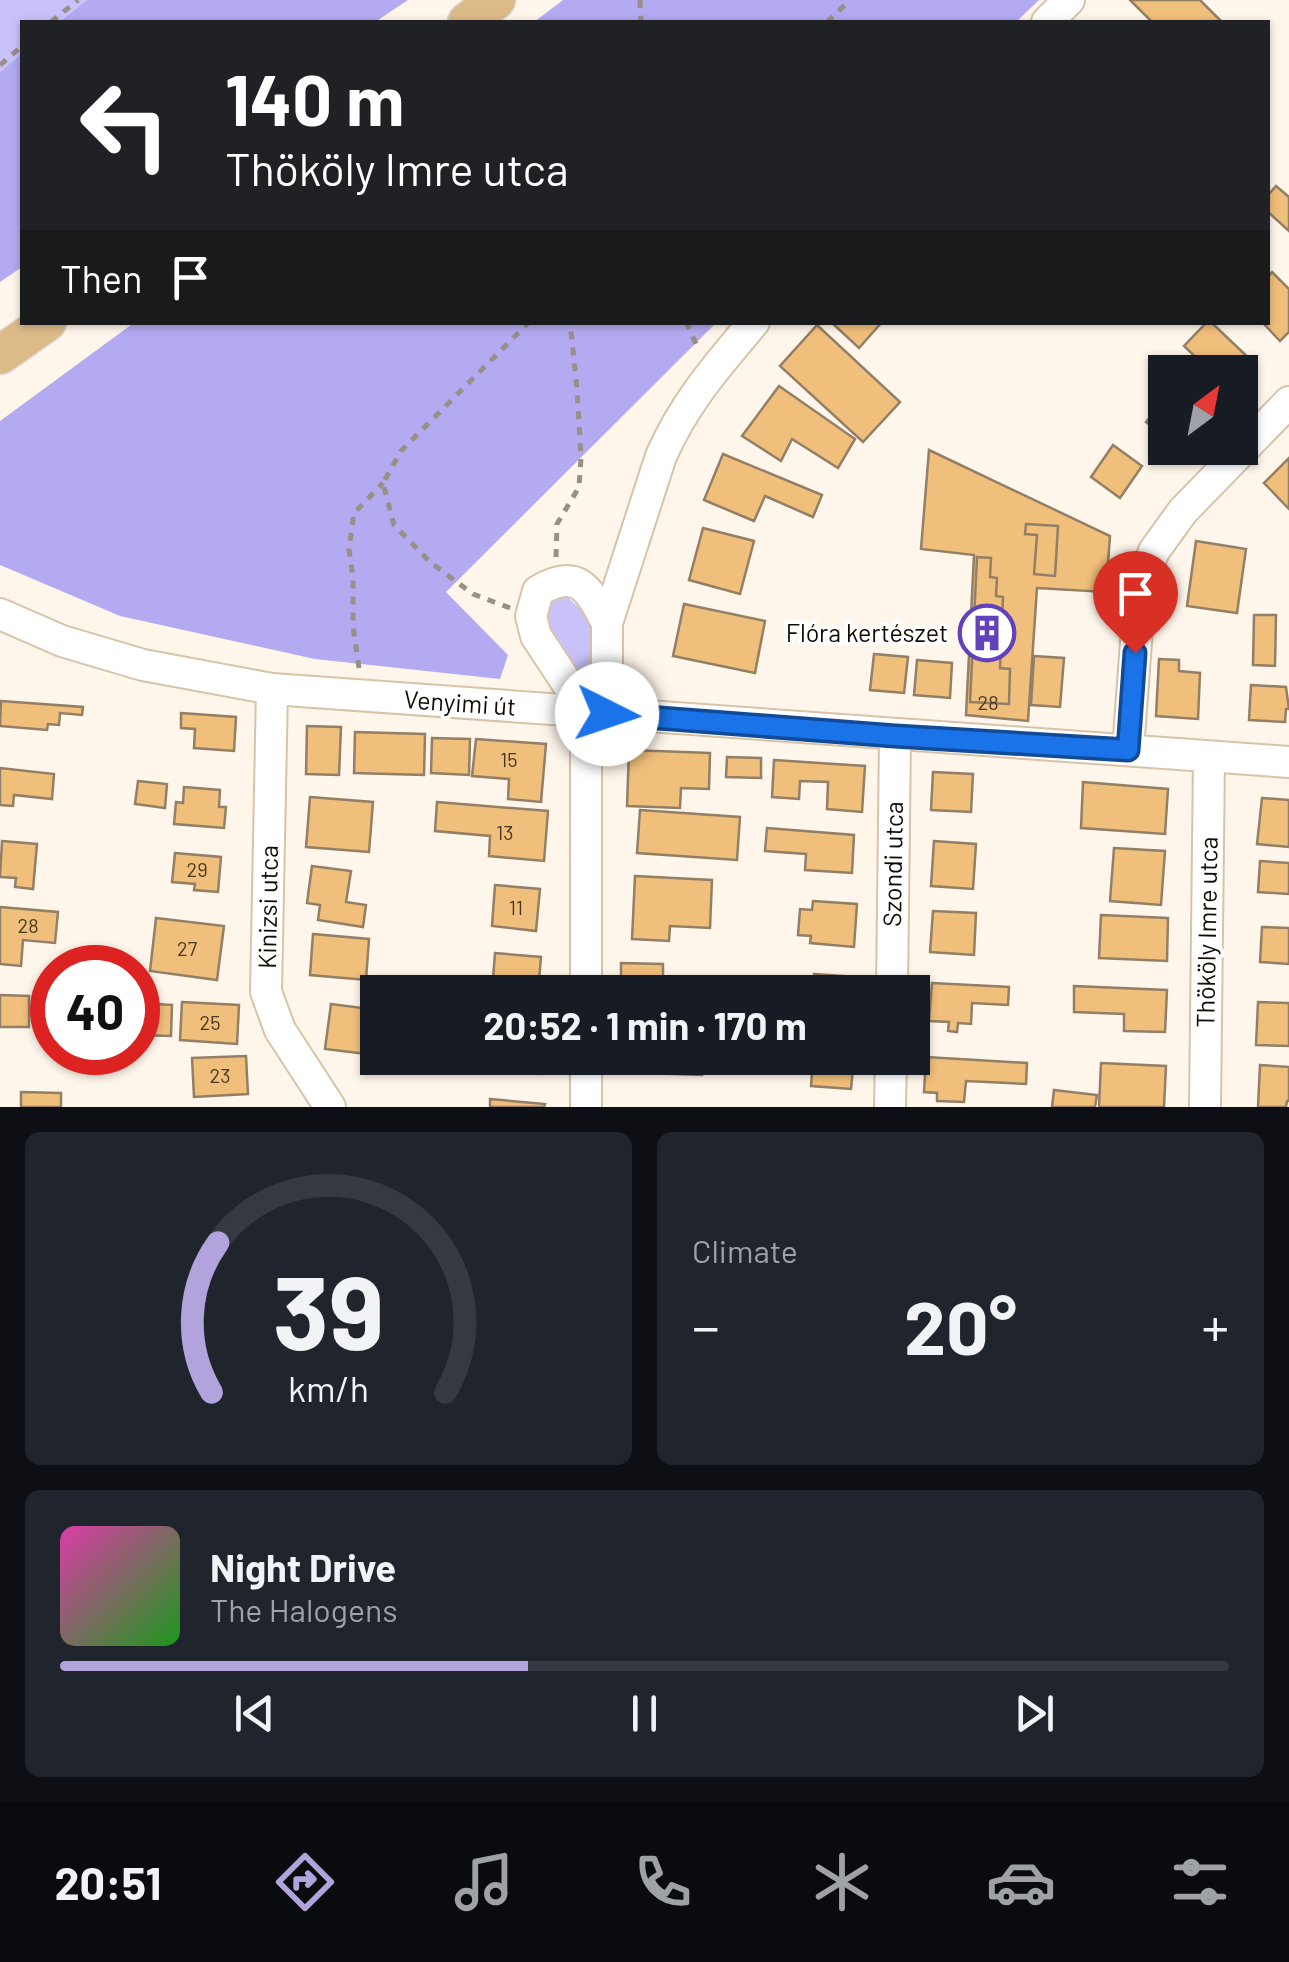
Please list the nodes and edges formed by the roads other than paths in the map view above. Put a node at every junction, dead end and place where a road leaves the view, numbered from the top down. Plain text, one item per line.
1 (496, 0) edge
2 (1069, 0) edge
3 (470, 20) edge
4 (1049, 20) edge
5 (43, 325) edge
6 (751, 325) edge
7 (0, 354) edge
8 (1289, 402) edge
9 (0, 614) edge
10 (607, 624) junction
11 (272, 689) junction
12 (596, 713) junction
13 (895, 736) junction
14 (1128, 750) junction
15 (1209, 757) junction
16 (1289, 762) edge
17 (587, 975) edge
18 (892, 975) edge
19 (586, 1075) edge
20 (891, 1075) edge
21 (330, 1107) edge
22 (586, 1107) edge
23 (890, 1107) edge
24 (1205, 1107) edge

1 - 3 main road
2 - 4 street
5 - 7 main road
6 - 10 street
8 - 14 street
9 - 11 street, Venyimi út
10 - 12 street
10 - 12 street
11 - 12 street, Venyimi út
11 - 21 street, Kinizsi utca
12 - 13 street, Venyimi út
12 - 17 street
13 - 14 street, Venyimi út
13 - 18 street, Szondi utca
14 - 15 street, Venyimi út
15 - 16 street, Venyimi út
15 - 24 street, Thököly Imre utca
19 - 22 street
20 - 23 street

